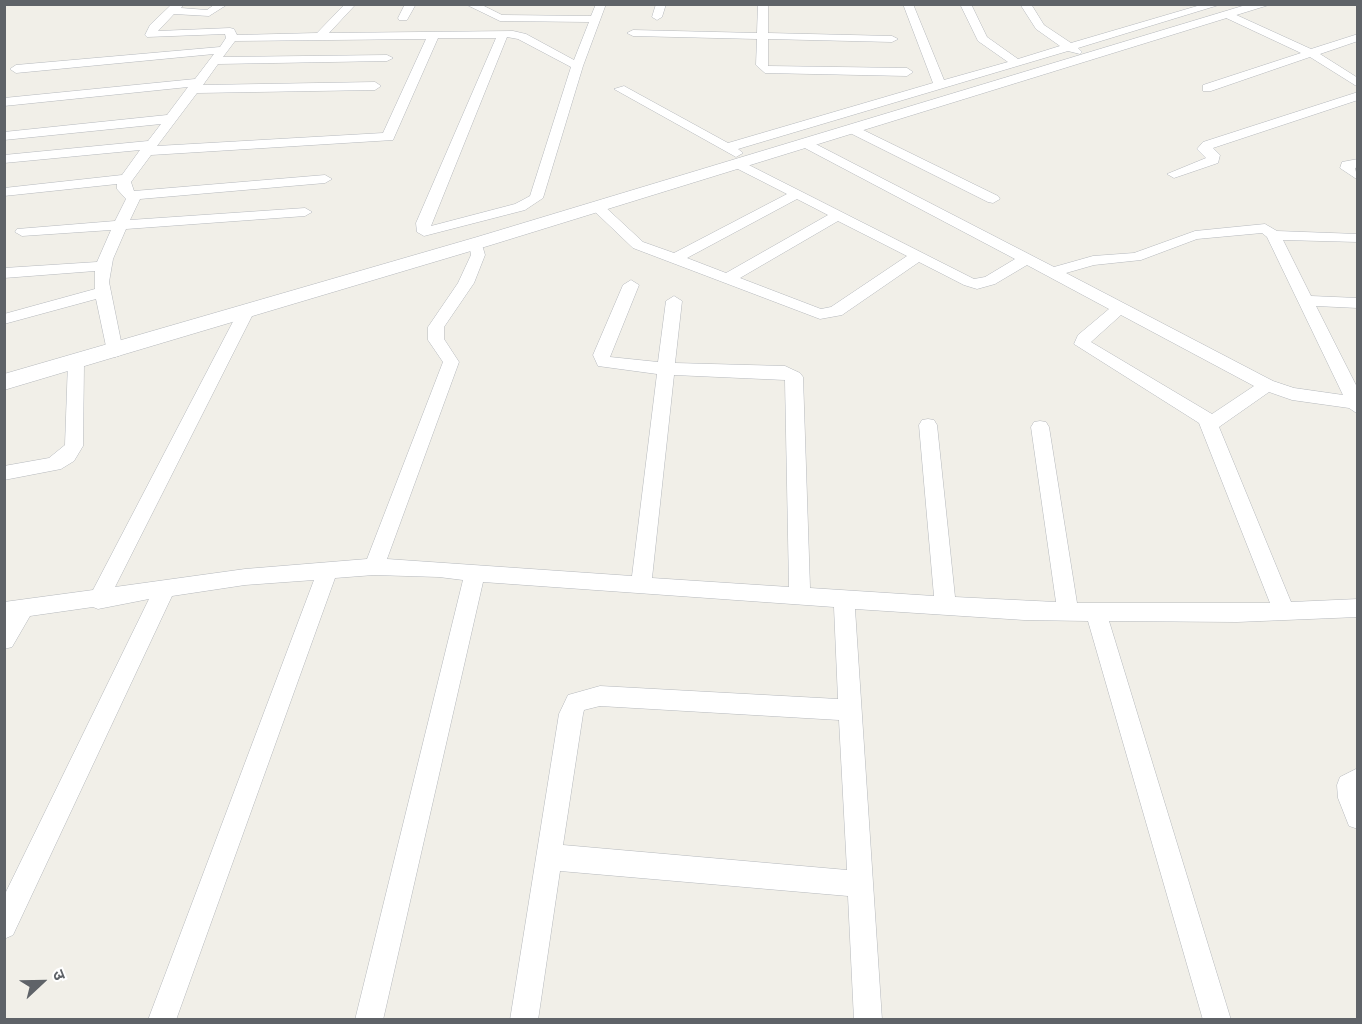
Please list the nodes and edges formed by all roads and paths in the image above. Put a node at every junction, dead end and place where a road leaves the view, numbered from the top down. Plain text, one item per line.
1 (223, 4) edge
2 (351, 4) edge
3 (411, 4) edge
4 (470, 4) edge
5 (601, 4) edge
6 (661, 4) edge
7 (763, 4) edge
8 (908, 4) edge
9 (965, 4) edge
10 (1025, 4) edge
11 (1264, 4) edge
12 (544, 6) edge
13 (1194, 7) edge
14 (175, 8) edge
15 (1222, 10) edge
16 (657, 17) dead end
17 (403, 18) dead end
18 (550, 19) junction
19 (596, 19) junction
20 (633, 33) dead end
21 (434, 34) junction
22 (503, 34) junction
23 (321, 35) junction
24 (1358, 37) edge
25 (232, 38) junction
26 (763, 38) junction
27 (892, 39) dead end
28 (222, 50) junction
29 (1077, 53) junction
30 (1311, 53) junction
31 (387, 58) dead end
32 (213, 61) junction
33 (1017, 63) junction
34 (577, 66) junction
35 (16, 69) dead end
36 (877, 72) junction
37 (907, 72) dead end
38 (1358, 84) edge
39 (195, 86) junction
40 (375, 86) dead end
41 (940, 86) junction
42 (1207, 88) dead end
43 (620, 89) dead end
44 (1358, 96) edge
45 (4, 102) edge
46 (892, 109) junction
47 (170, 119) junction
48 (853, 129) junction
49 (4, 136) edge
50 (806, 143) junction
51 (148, 148) junction
52 (738, 156) junction
53 (4, 159) edge
54 (1358, 163) edge
55 (1174, 174) dead end
56 (1358, 176) edge
57 (126, 179) junction
58 (325, 179) dead end
59 (4, 192) edge
60 (797, 194) junction
61 (132, 195) junction
62 (993, 199) dead end
63 (597, 207) junction
64 (305, 212) dead end
65 (838, 215) junction
66 (119, 227) junction
67 (22, 232) dead end
68 (477, 233) junction
69 (1273, 235) junction
70 (1358, 238) edge
71 (918, 256) junction
72 (675, 259) junction
73 (1026, 259) junction
74 (103, 266) junction
75 (1052, 272) junction
76 (4, 273) edge
77 (727, 279) junction
78 (631, 285) dead end
79 (102, 292) junction
80 (674, 301) dead end
81 (1305, 301) junction
82 (1358, 303) edge
83 (1120, 308) junction
84 (246, 312) junction
85 (4, 319) edge
86 (113, 343) junction
87 (76, 362) junction
88 (666, 369) junction
89 (4, 382) edge
90 (1351, 382) edge
91 (1268, 385) junction
92 (1356, 405) edge
93 (928, 425) dead end
94 (1209, 426) junction
95 (1040, 428) dead end
96 (4, 473) edge
97 (374, 567) junction
98 (328, 569) junction
99 (475, 573) junction
100 (641, 585) junction
101 (165, 588) junction
102 (800, 595) junction
103 (844, 598) junction
104 (98, 600) junction
105 (945, 606) junction
106 (1358, 608) edge
107 (13, 610) edge
108 (1284, 611) junction
109 (1068, 612) junction
110 (1096, 613) junction
111 (4, 640) edge
112 (850, 710) junction
113 (1358, 779) edge
114 (1358, 817) edge
115 (549, 857) junction
116 (860, 884) junction
117 (4, 926) edge
118 (162, 1020) edge
119 (369, 1020) edge
120 (525, 1020) edge
121 (868, 1020) edge
122 (1217, 1020) edge

1 - 14 street
2 - 23 street
3 - 17 street
4 - 18 street
5 - 19 street
6 - 16 street
7 - 26 street
8 - 41 street
9 - 33 street
10 - 29 street
11 - 15 street
12 - 18 street
13 - 15 street
13 - 29 street
14 - 25 street
15 - 29 street
15 - 30 street
18 - 19 street
19 - 34 street
20 - 26 street
21 - 22 street
21 - 23 street
21 - 51 street
22 - 34 street
22 - 68 street
23 - 25 street
24 - 30 street
25 - 28 street
26 - 27 street
26 - 36 street
28 - 32 street
28 - 35 street
29 - 33 street
29 - 46 street
30 - 38 street
30 - 42 street
31 - 32 street
32 - 39 street
33 - 41 street
34 - 68 street
36 - 37 street
36 - 46 street
39 - 40 street
39 - 45 street
39 - 47 street
41 - 46 street
43 - 52 street
44 - 55 street
46 - 48 street
46 - 52 street
47 - 49 street
47 - 51 street
48 - 50 street
48 - 62 street
50 - 52 street
50 - 73 street
51 - 53 street
51 - 57 street
52 - 60 street
52 - 63 street
54 - 56 street
57 - 59 street
57 - 61 street
58 - 61 street
60 - 65 street
60 - 72 street
61 - 66 street
63 - 68 street
63 - 72 street
64 - 66 street
65 - 71 street
65 - 77 street
66 - 67 street
66 - 74 street
68 - 84 street
68 - 97 street
69 - 70 street
69 - 75 street
69 - 81 street
71 - 73 street
71 - 77 street
72 - 77 street
73 - 75 street
74 - 76 street
74 - 79 street
75 - 83 street
78 - 88 street
79 - 85 street
79 - 86 street
80 - 88 street
81 - 82 street
81 - 90 street
83 - 91 street
83 - 94 street
84 - 86 street
84 - 104 street
86 - 87 street
87 - 89 street
87 - 96 street
88 - 100 street
88 - 102 street
90 - 92 street
91 - 92 street
91 - 94 street
93 - 105 street
94 - 108 street
95 - 109 street
97 - 98 street
97 - 99 street
98 - 101 street
98 - 118 street
99 - 100 street
99 - 119 street
100 - 102 street
101 - 104 street
101 - 117 street
102 - 103 street
103 - 105 street
103 - 112 street
104 - 107 street
105 - 109 street
106 - 108 street
107 - 111 street
108 - 110 street
109 - 110 street
110 - 122 street
112 - 115 street
112 - 116 street
113 - 114 street
115 - 116 street
115 - 120 street
116 - 121 street

